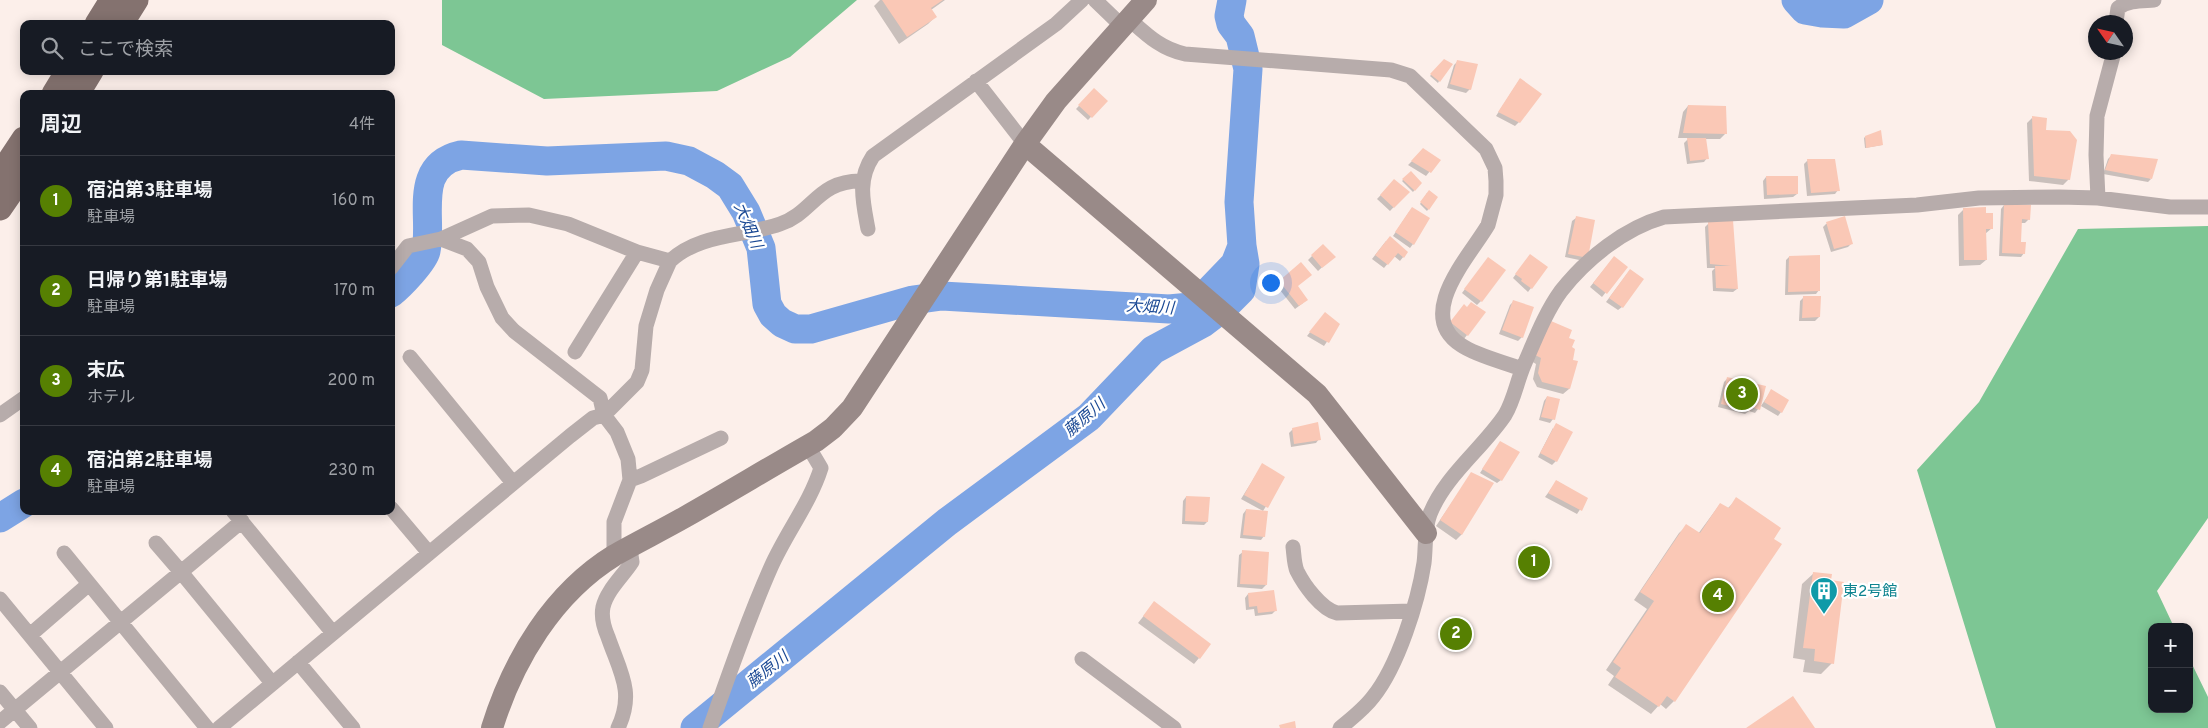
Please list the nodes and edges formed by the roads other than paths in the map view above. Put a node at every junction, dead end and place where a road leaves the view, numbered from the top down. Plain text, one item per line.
1 (112, 0) edge
2 (136, 0) edge
3 (1082, 0) edge
4 (1095, 0) edge
5 (1146, 0) edge
6 (2154, 0) edge
7 (2117, 15) edge
8 (100, 20) edge
9 (124, 20) edge
10 (1126, 23) junction
11 (2112, 60) edge
12 (66, 75) edge
13 (89, 75) edge
14 (976, 81) junction
15 (56, 90) edge
16 (79, 90) edge
17 (1025, 144) junction
18 (20, 145) edge
19 (0, 174) edge
20 (20, 179) edge
21 (862, 181) junction
22 (2098, 198) junction
23 (2208, 207) edge
24 (0, 208) edge
25 (868, 229) dead end
26 (439, 240) junction
27 (637, 252) junction
28 (670, 261) junction
29 (395, 263) edge
30 (575, 352) dead end
31 (410, 357) dead end
32 (1522, 369) junction
33 (20, 401) edge
34 (0, 415) edge
35 (604, 415) junction
36 (720, 438) dead end
37 (808, 446) junction
38 (630, 480) junction
39 (513, 483) junction
40 (395, 513) edge
41 (237, 516) edge
42 (1426, 533) junction
43 (156, 542) dead end
44 (1293, 547) dead end
45 (622, 552) junction
46 (64, 553) dead end
47 (429, 553) junction
48 (181, 572) junction
49 (89, 584) junction
50 (0, 599) edge
51 (1412, 612) junction
52 (120, 622) junction
53 (333, 633) junction
54 (30, 635) junction
55 (1082, 659) dead end
56 (298, 662) junction
57 (60, 672) junction
58 (272, 683) junction
59 (0, 692) edge
60 (15, 710) junction
61 (0, 722) edge
62 (30, 728) edge
63 (106, 728) edge
64 (207, 728) edge
65 (219, 728) edge
66 (353, 728) edge
67 (492, 728) edge
68 (618, 728) edge
69 (710, 728) edge
70 (1174, 728) edge
71 (1340, 728) edge

1 - 8 main road
2 - 9 main road
3 - 14 street
4 - 10 street
5 - 10 street
6 - 7 street
10 - 17 street
10 - 32 street
11 - 22 street
12 - 15 main road
13 - 16 main road
14 - 17 street
14 - 21 street
17 - 37 street
17 - 42 street
18 - 19 main road
20 - 24 main road
21 - 25 street
21 - 28 street
22 - 23 street
22 - 32 street
26 - 27 street
26 - 29 street
26 - 35 street
27 - 28 street
27 - 30 street
28 - 35 street
31 - 39 street
32 - 42 street
33 - 34 street
35 - 38 street
35 - 39 street
36 - 38 street
37 - 45 street
37 - 69 street
38 - 45 street
39 - 47 street
40 - 47 street
41 - 48 street
41 - 53 street
42 - 51 street
43 - 48 street
44 - 51 street
45 - 67 street
45 - 68 street
46 - 49 street
47 - 53 street
48 - 52 street
48 - 58 street
49 - 52 street
49 - 54 street
50 - 54 street
51 - 71 street
52 - 57 street
52 - 64 street
53 - 56 street
54 - 57 street
55 - 70 street
56 - 58 street
56 - 66 street
57 - 60 street
57 - 63 street
58 - 65 street
59 - 60 street
60 - 61 street
60 - 62 street

